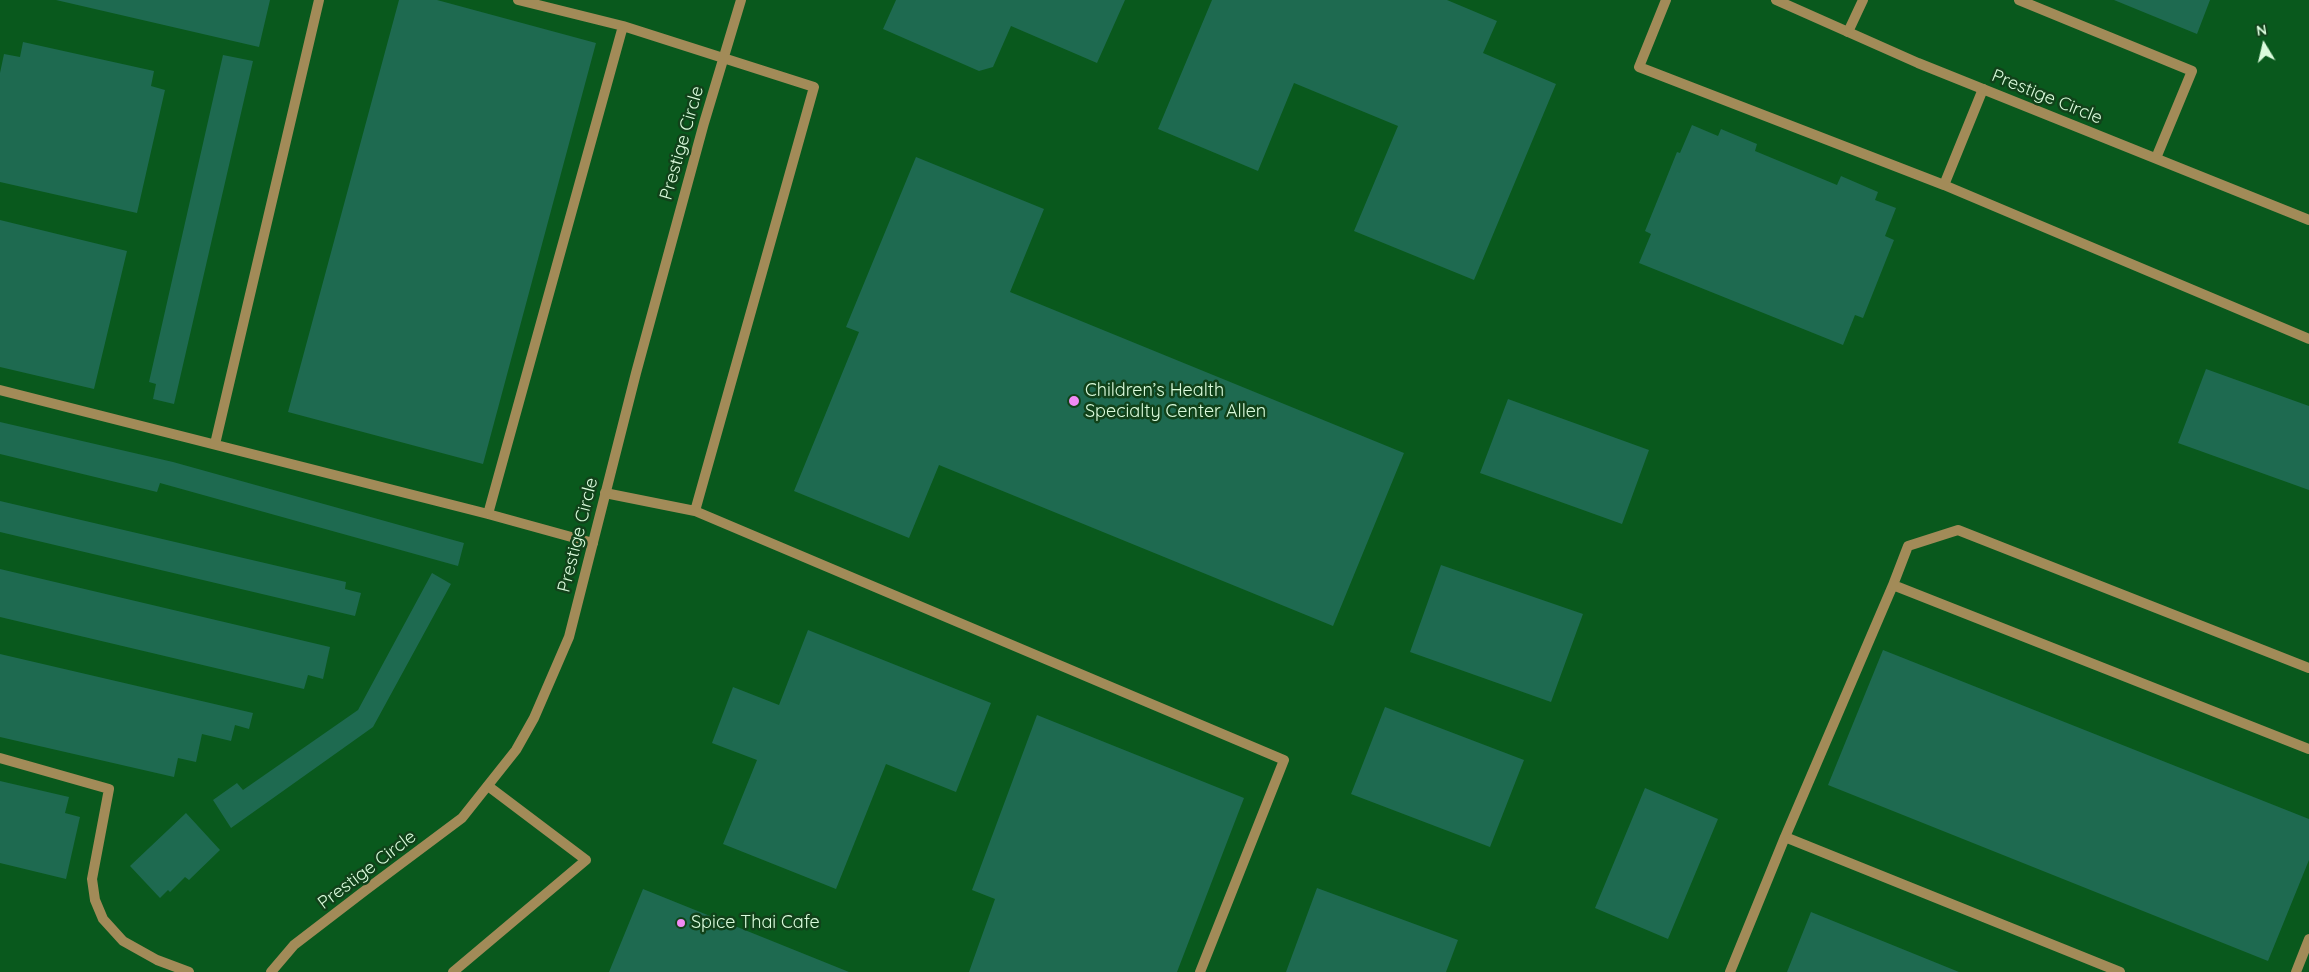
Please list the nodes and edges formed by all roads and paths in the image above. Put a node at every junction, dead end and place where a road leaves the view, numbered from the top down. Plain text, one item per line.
1 (319, 0) edge
2 (518, 0) edge
3 (741, 0) edge
4 (1666, 0) edge
5 (1776, 0) edge
6 (1863, 0) edge
7 (2019, 0) edge
8 (623, 26) junction
9 (1848, 32) junction
10 (724, 57) junction
11 (1982, 89) junction
12 (2156, 158) junction
13 (1944, 185) junction
14 (2309, 220) edge
15 (2309, 339) edge
16 (0, 390) edge
17 (214, 444) junction
18 (605, 493) junction
19 (695, 511) junction
20 (488, 514) junction
21 (593, 543) junction
22 (1893, 585) junction
23 (2309, 668) edge
24 (2309, 750) edge
25 (0, 758) edge
26 (488, 786) junction
27 (1784, 837) junction
28 (2309, 939) edge
29 (189, 972) edge
30 (271, 972) edge
31 (453, 972) edge
32 (1200, 972) edge
33 (1730, 972) edge
34 (2120, 972) edge
35 (2296, 972) edge

1 - 17 street
2 - 8 street
3 - 10 street, Prestige Circle
4 - 13 street
5 - 9 street, Prestige Circle
6 - 9 street
7 - 12 street
8 - 10 street
8 - 20 street
9 - 11 street, Prestige Circle
10 - 18 street, Prestige Circle
10 - 19 street
11 - 12 street, Prestige Circle
11 - 13 street
12 - 14 street, Prestige Circle
13 - 15 street
16 - 17 street
17 - 20 street
18 - 19 street
18 - 21 street, Prestige Circle
19 - 32 street
20 - 21 street
21 - 26 street, Prestige Circle
22 - 23 street
22 - 24 street
22 - 27 street
25 - 29 street
26 - 30 street, Prestige Circle
26 - 31 street
27 - 33 street
27 - 34 street
28 - 35 street

